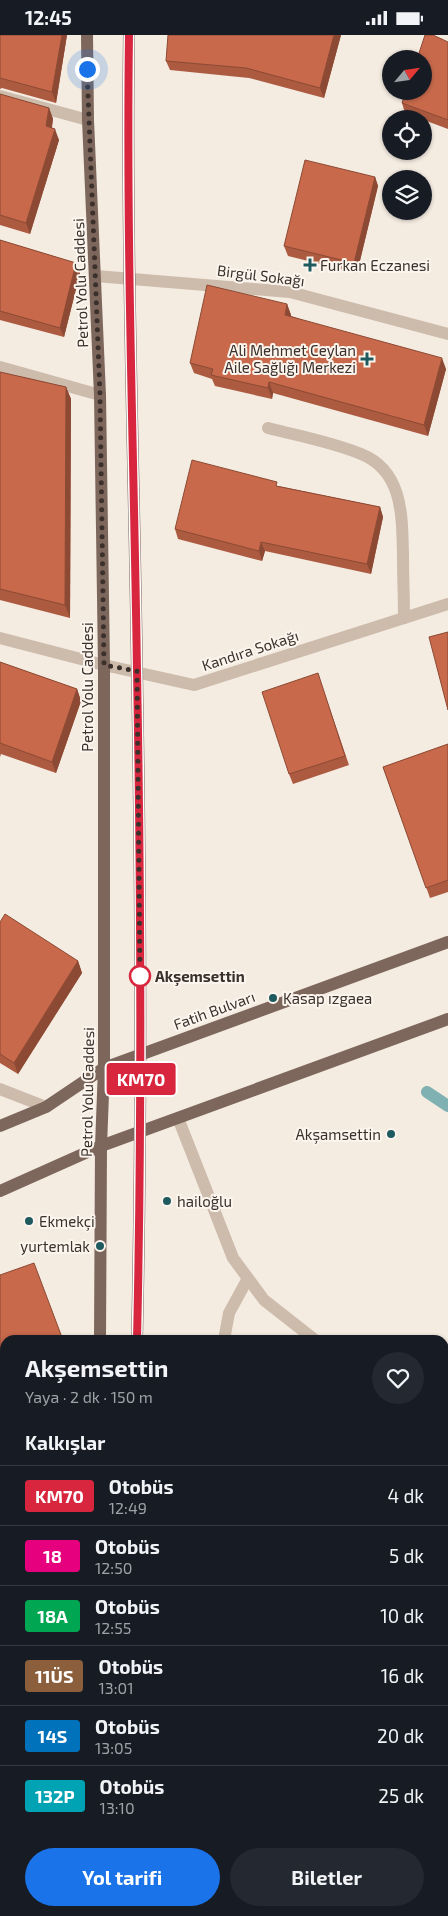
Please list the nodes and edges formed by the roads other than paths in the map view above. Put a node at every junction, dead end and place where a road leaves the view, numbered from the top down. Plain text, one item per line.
1 (87, 35) edge
2 (129, 35) edge
3 (0, 96) edge
4 (88, 120) junction
5 (96, 276) junction
6 (130, 279) junction
7 (448, 334) edge
8 (0, 367) edge
9 (100, 395) junction
10 (268, 428) dead end
11 (448, 604) edge
12 (404, 618) junction
13 (0, 639) edge
14 (104, 665) junction
15 (137, 671) junction
16 (448, 942) edge
17 (448, 1019) edge
18 (141, 1055) junction
19 (104, 1068) junction
20 (0, 1089) edge
21 (46, 1107) junction
22 (178, 1118) junction
23 (0, 1126) edge
24 (141, 1131) junction
25 (101, 1145) junction
26 (0, 1191) edge
27 (247, 1280) junction
28 (100, 1335) edge
29 (137, 1335) edge
30 (225, 1335) edge
31 (308, 1335) edge

1 - 4 main road, Petrol Yolu Caddesi
2 - 6 main road
3 - 4 street
4 - 5 main road, Petrol Yolu Caddesi
5 - 6 street, Birgül Sokağı
5 - 9 main road, Petrol Yolu Caddesi
6 - 7 street, Birgül Sokağı
6 - 15 main road
8 - 9 street
9 - 14 main road, Petrol Yolu Caddesi
10 - 12 street
11 - 12 street, Kandıra Sokağı
12 - 15 street, Kandıra Sokağı
13 - 14 street, Kandıra Sokağı
14 - 15 street, Kandıra Sokağı
14 - 19 main road, Petrol Yolu Caddesi
15 - 18 main road
16 - 18 main road, Fatih Bulvarı
17 - 22 main road
18 - 19 main road, Fatih Bulvarı
18 - 24 main road
19 - 21 main road, Fatih Bulvarı
19 - 25 main road, Petrol Yolu Caddesi
20 - 21 street
21 - 23 main road, Fatih Bulvarı
22 - 24 main road
22 - 27 street
24 - 25 main road
24 - 29 main road
25 - 26 main road
25 - 28 main road, Petrol Yolu Caddesi
27 - 30 street
27 - 31 street

